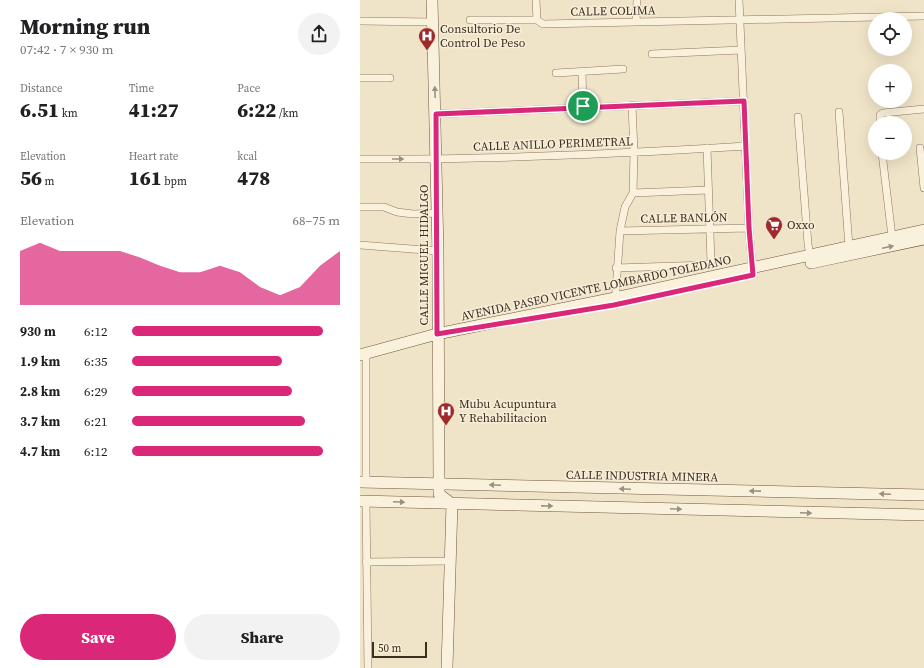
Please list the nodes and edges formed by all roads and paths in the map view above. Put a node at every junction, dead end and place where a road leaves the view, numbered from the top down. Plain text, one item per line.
1 (432, 0) edge
2 (536, 0) edge
3 (637, 0) edge
4 (739, 0) edge
5 (924, 16) edge
6 (470, 20) dead end
7 (360, 21) edge
8 (739, 21) junction
9 (432, 22) junction
10 (540, 22) junction
11 (636, 22) junction
12 (741, 50) junction
13 (652, 54) dead end
14 (623, 70) dead end
15 (582, 72) junction
16 (556, 73) dead end
17 (360, 78) edge
18 (390, 78) dead end
19 (744, 101) junction
20 (632, 105) junction
21 (583, 106) junction
22 (924, 109) edge
23 (839, 112) dead end
24 (436, 114) junction
25 (880, 116) edge
26 (798, 117) dead end
27 (746, 146) junction
28 (707, 148) junction
29 (920, 148) dead end
30 (634, 152) junction
31 (360, 159) edge
32 (436, 159) junction
33 (883, 160) edge
34 (924, 188) edge
35 (708, 190) junction
36 (633, 193) junction
37 (360, 207) edge
38 (437, 213) junction
39 (709, 228) junction
40 (749, 228) junction
41 (620, 230) junction
42 (924, 230) edge
43 (892, 237) junction
44 (924, 239) edge
45 (360, 245) edge
46 (849, 247) junction
47 (438, 251) junction
48 (810, 256) junction
49 (616, 268) junction
50 (753, 272) junction
51 (615, 302) junction
52 (437, 334) junction
53 (363, 355) edge
54 (363, 482) edge
55 (439, 484) junction
56 (924, 495) edge
57 (363, 501) edge
58 (452, 504) junction
59 (924, 515) edge
60 (451, 561) junction
61 (366, 562) junction
62 (363, 645) edge
63 (368, 668) edge
64 (447, 668) edge

1 - 9 main road, CALLE MIGUEL HIDALGO
2 - 10 street
3 - 11 street
4 - 8 street
5 - 8 street, CALLE COLIMA
6 - 10 street, CALLE COLIMA
7 - 9 street
8 - 11 street, CALLE COLIMA
8 - 12 street
24 -> 9 main road, CALLE MIGUEL HIDALGO
10 - 11 street, CALLE COLIMA
12 - 13 street
12 - 19 street
14 - 15 street
15 - 16 street
15 - 21 street
17 - 18 street
19 - 20 street
19 - 27 street
20 - 21 street
20 - 30 street
21 - 24 street
22 - 25 street
23 - 46 street
24 - 32 main road, CALLE MIGUEL HIDALGO
26 - 48 street
27 - 28 street, CALLE ANILLO PERIMETRAL
27 - 40 street
28 - 30 street, CALLE ANILLO PERIMETRAL
28 - 35 street
29 - 34 street
30 - 32 street, CALLE ANILLO PERIMETRAL
30 - 36 street
31 -> 32 street, CALLE ANILLO PERIMETRAL
32 - 38 main road, CALLE MIGUEL HIDALGO
33 - 43 street
35 - 36 street
35 - 39 street
36 - 41 street
37 - 38 street
38 - 47 main road, CALLE MIGUEL HIDALGO
39 - 40 street, CALLE BANLÓN
39 - 41 street, CALLE BANLÓN
39 - 49 street
40 - 50 street
41 - 49 street
42 - 43 main road, AVENIDA PASEO VICENTE LOMBARDO TOLEDANO
43 - 46 main road, AVENIDA PASEO VICENTE LOMBARDO TOLEDANO
50 -> 44 main road, AVENIDA PASEO VICENTE LOMBARDO TOLEDANO
45 - 47 street
46 - 48 main road, AVENIDA PASEO VICENTE LOMBARDO TOLEDANO
47 - 52 main road, CALLE MIGUEL HIDALGO
48 - 50 main road, AVENIDA PASEO VICENTE LOMBARDO TOLEDANO
49 - 51 street
50 - 51 main road, AVENIDA PASEO VICENTE LOMBARDO TOLEDANO
51 - 52 main road, AVENIDA PASEO VICENTE LOMBARDO TOLEDANO
52 - 53 main road, AVENIDA PASEO VICENTE LOMBARDO TOLEDANO
52 - 55 main road, CALLE MIGUEL HIDALGO
53 - 54 street
54 - 55 main road, CALLE INDUSTRIA MINERA
56 -> 55 main road, CALLE INDUSTRIA MINERA
55 - 58 main road, CALLE MIGUEL HIDALGO
57 -> 58 main road
57 - 61 street
58 -> 59 main road
58 - 60 main road
60 - 61 street
60 - 64 main road
61 - 62 street
62 - 63 street

